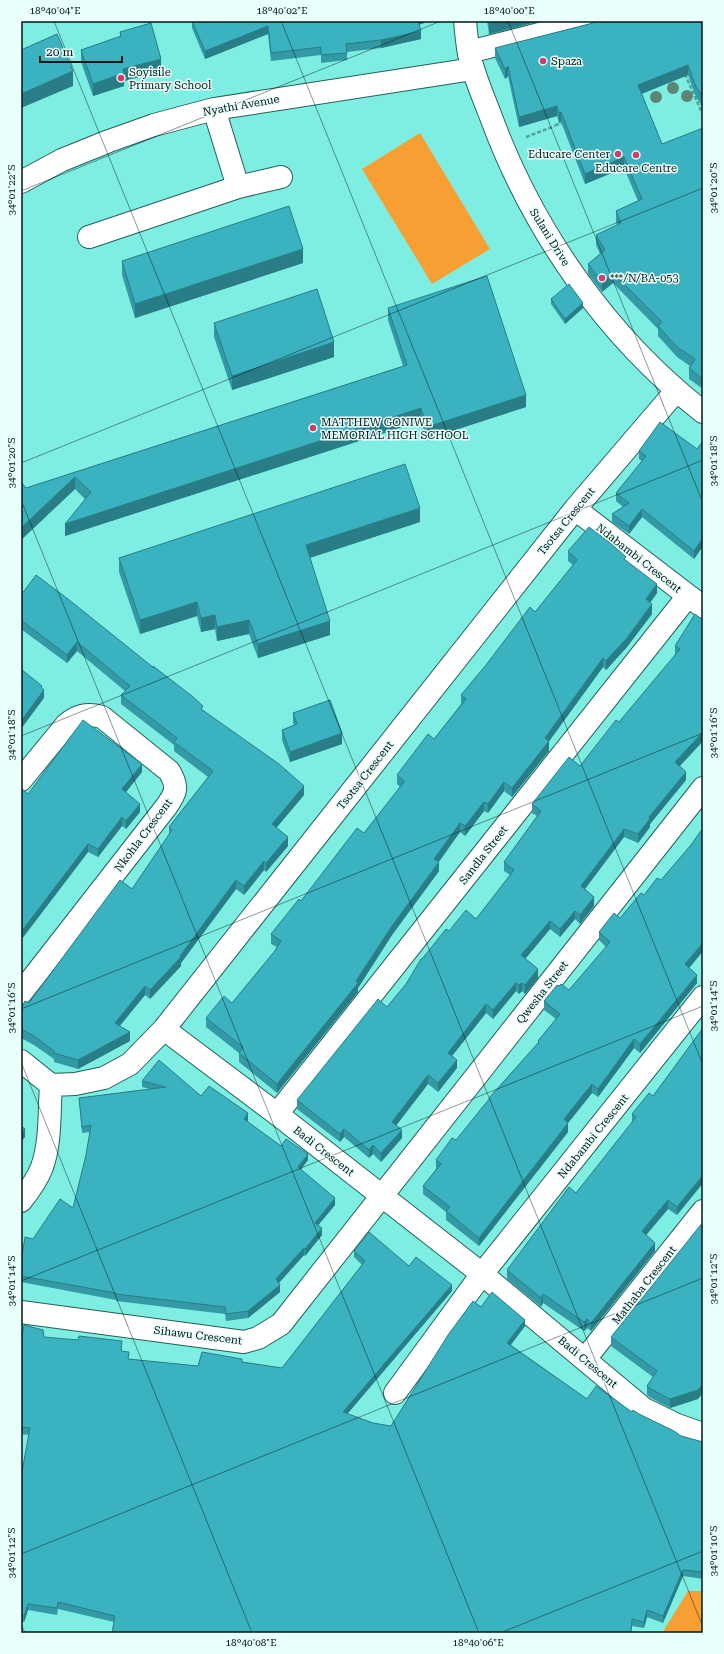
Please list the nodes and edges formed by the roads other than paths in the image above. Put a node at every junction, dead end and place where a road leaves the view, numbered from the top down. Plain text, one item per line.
1 (465, 21) edge
2 (590, 21) edge
3 (471, 61) junction
4 (214, 109) junction
5 (281, 177) dead end
6 (21, 182) edge
7 (238, 187) junction
8 (89, 237) dead end
9 (676, 391) junction
10 (703, 412) edge
11 (575, 509) junction
12 (696, 602) edge
13 (21, 780) edge
14 (703, 788) edge
15 (21, 993) edge
16 (703, 997) edge
17 (164, 1029) junction
18 (21, 1061) edge
19 (51, 1085) junction
20 (277, 1114) junction
21 (380, 1196) junction
22 (21, 1201) edge
23 (703, 1210) edge
24 (482, 1274) junction
25 (21, 1312) edge
26 (585, 1359) junction
27 (395, 1393) dead end
28 (702, 1431) edge

1 - 3 street, Sulani Drive
2 - 3 street, Nyathi Avenue
3 - 4 street, Nyathi Avenue
3 - 9 street, Sulani Drive
4 - 6 street, Nyathi Avenue
4 - 7 street
5 - 7 street
7 - 8 street
9 - 10 street, Sulani Drive
9 - 11 street, Tsotsa Crescent
11 - 12 street, Ndabambi Crescent
11 - 17 street, Tsotsa Crescent
12 - 20 street, Sandla Street
13 - 15 street, Nkohla Crescent
14 - 21 street, Qwesha Street
16 - 24 street, Ndabambi Crescent
17 - 19 street, Tsotsa Crescent
17 - 20 street, Badi Crescent
18 - 19 street
19 - 22 street
20 - 21 street, Badi Crescent
21 - 24 street, Badi Crescent
21 - 25 street, Sihawu Crescent
23 - 26 street, Mathaba Crescent
24 - 26 street, Badi Crescent
24 - 27 street
26 - 28 street, Badi Crescent

